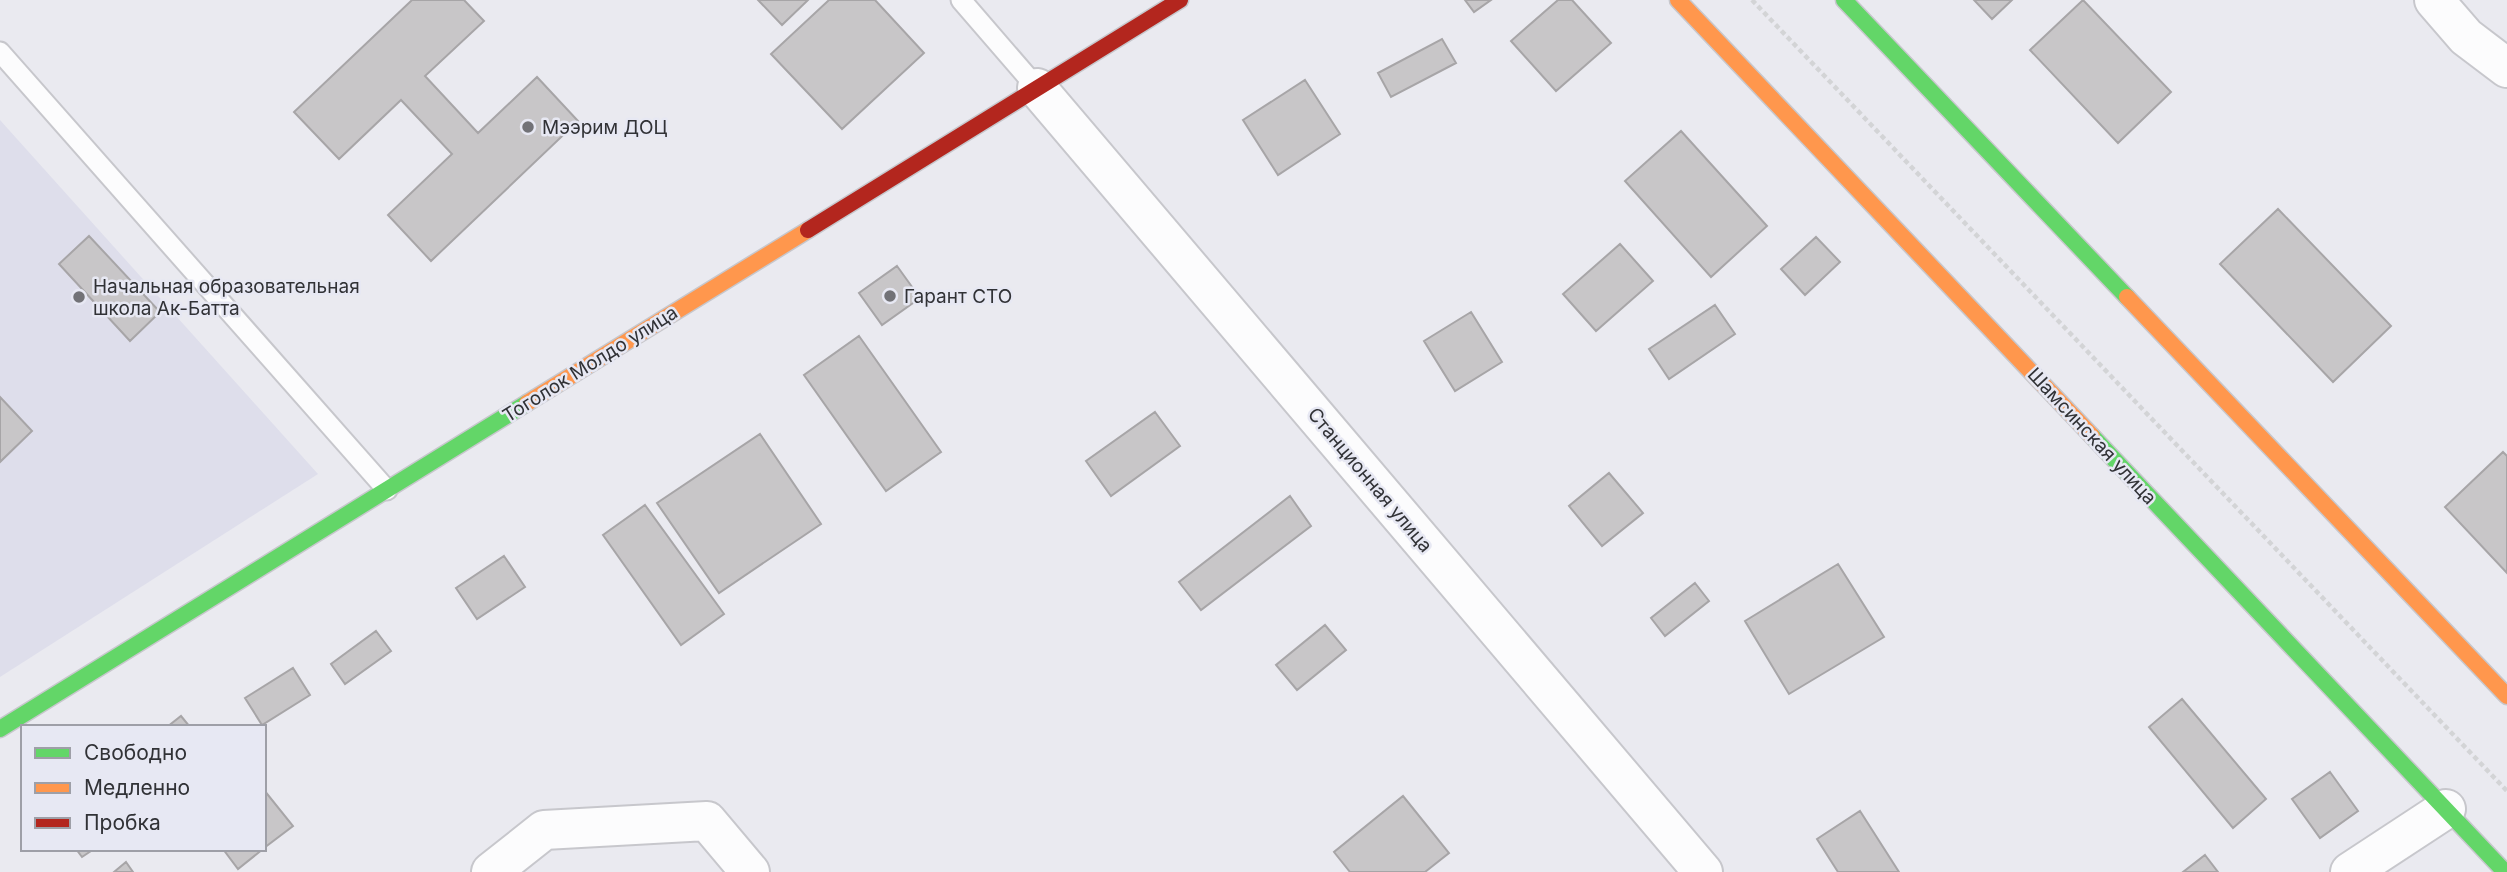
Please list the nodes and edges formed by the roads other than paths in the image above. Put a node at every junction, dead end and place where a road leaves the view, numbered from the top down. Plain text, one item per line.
1 (961, 0) edge
2 (1180, 0) edge
3 (1678, 0) edge
4 (1844, 0) edge
5 (2434, 0) edge
6 (0, 52) edge
7 (2507, 68) edge
8 (1037, 88) junction
9 (387, 490) junction
10 (2507, 696) edge
11 (0, 729) edge
12 (2446, 809) junction
13 (491, 872) edge
14 (750, 872) edge
15 (1703, 872) edge
16 (2350, 872) edge
17 (2505, 872) edge

1 - 8 lane
2 - 8 main road, Тоголок Молдо улица
3 - 12 main road, Шамсинская улица
4 - 10 main road
5 - 7 street
6 - 9 lane
8 - 9 main road, Тоголок Молдо улица
8 - 15 street, Станционная улица
9 - 11 main road, Тоголок Молдо улица
12 - 16 street
12 - 17 main road, Шамсинская улица
13 - 14 street

